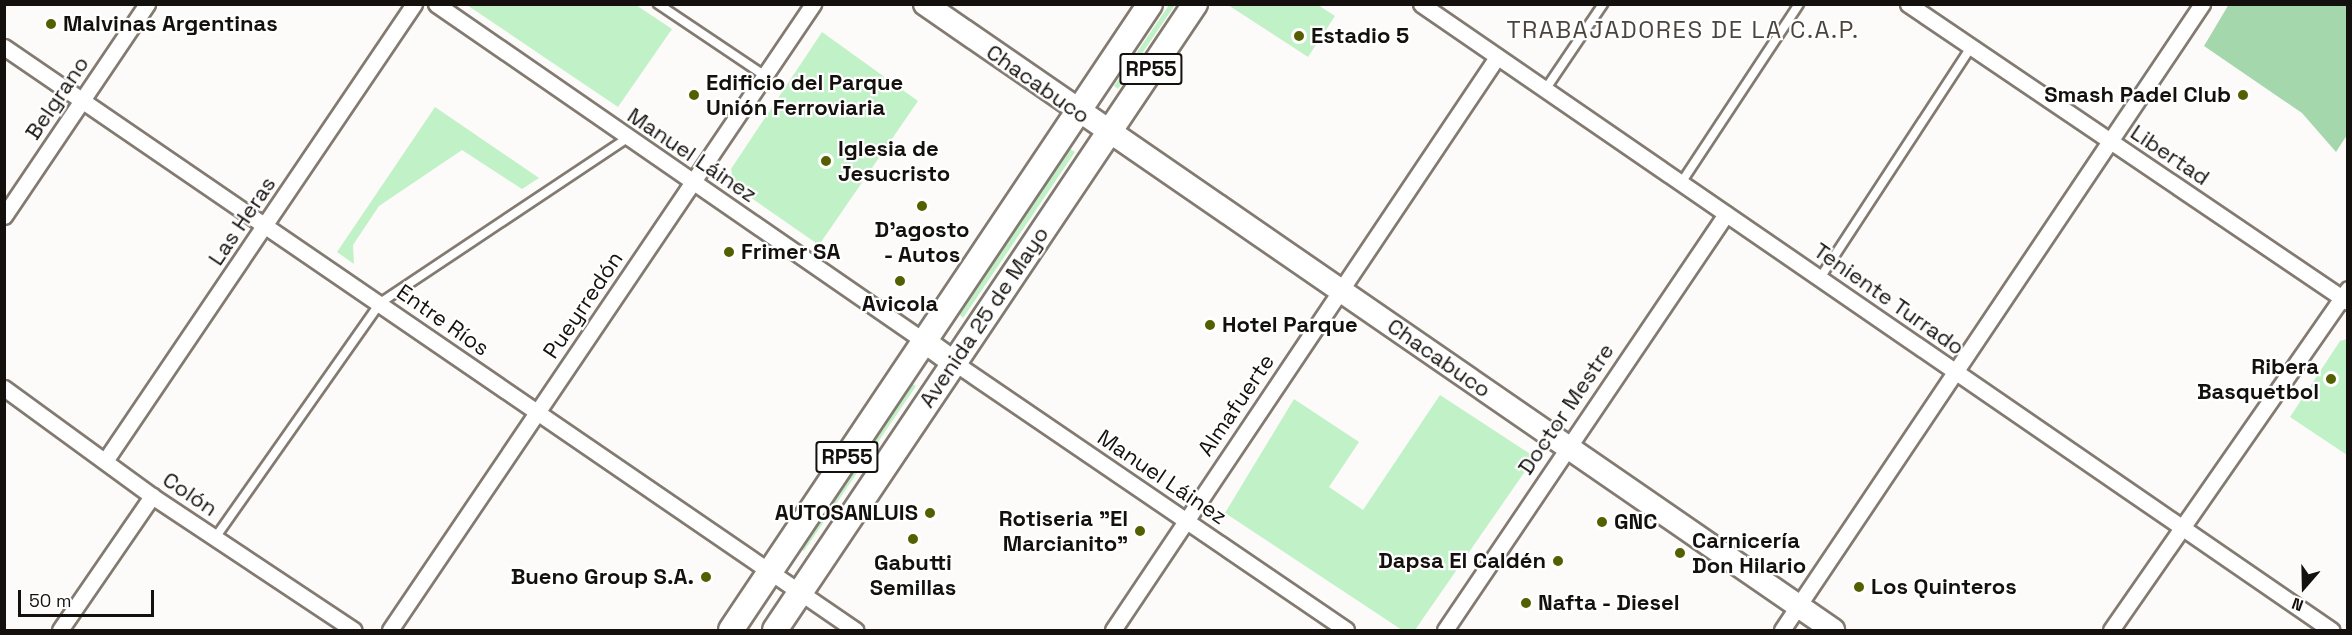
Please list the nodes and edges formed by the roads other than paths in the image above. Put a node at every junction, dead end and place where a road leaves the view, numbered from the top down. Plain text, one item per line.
1 (147, 4) edge
2 (414, 4) edge
3 (436, 4) edge
4 (658, 4) edge
5 (813, 4) edge
6 (925, 4) edge
7 (1150, 4) edge
8 (1195, 4) edge
9 (1421, 4) edge
10 (1603, 4) edge
11 (1799, 4) edge
12 (1908, 4) edge
13 (2202, 4) edge
14 (4, 47) edge
15 (1971, 47) junction
16 (1497, 57) junction
17 (765, 76) junction
18 (1545, 90) junction
19 (83, 100) junction
20 (1078, 111) junction
21 (1107, 133) junction
22 (627, 138) junction
23 (2110, 141) junction
24 (692, 182) junction
25 (1681, 183) junction
26 (1726, 214) junction
27 (4, 216) edge
28 (266, 226) junction
29 (1820, 279) junction
30 (1340, 290) junction
31 (2345, 296) edge
32 (380, 303) junction
33 (924, 341) junction
34 (952, 362) junction
35 (1956, 372) junction
36 (4, 388) edge
37 (537, 413) junction
38 (1568, 447) junction
39 (105, 461) junction
40 (152, 496) junction
41 (1186, 521) junction
42 (2181, 527) junction
43 (215, 538) junction
44 (769, 573) junction
45 (800, 593) junction
46 (1798, 606) junction
47 (60, 630) edge
48 (354, 630) edge
49 (390, 630) edge
50 (731, 630) edge
51 (775, 630) edge
52 (855, 630) edge
53 (1113, 630) edge
54 (1346, 630) edge
55 (1445, 630) edge
56 (1782, 630) edge
57 (1833, 630) edge
58 (2111, 630) edge
59 (2331, 630) edge

1 - 19 street, Belgrano
2 - 28 street, Las Heras
3 - 22 street, Manuel Láinez
4 - 17 lane
5 - 17 street, Pueyrredón
6 - 20 main road, Chacabuco
7 - 20 main road, Avenida 25 de Mayo / RP55
8 - 21 main road, Avenida 25 de Mayo / RP55
9 - 16 street, Teniente Turrado
10 - 18 lane
11 - 25 lane
12 - 15 street, Libertad
13 - 23 street
14 - 19 street, Entre Ríos
15 - 23 street, Libertad
15 - 29 lane
16 - 18 street, Teniente Turrado
16 - 30 street, Almafuerte
17 - 24 street, Pueyrredón
18 - 25 street, Teniente Turrado
19 - 27 street, Belgrano
19 - 28 street, Entre Ríos
20 - 21 main road, Chacabuco
20 - 33 main road, Avenida 25 de Mayo / RP55
21 - 30 main road, Chacabuco
21 - 34 main road, Avenida 25 de Mayo / RP55
22 - 24 street, Manuel Láinez
22 - 32 lane
23 - 31 street, Libertad
23 - 35 street
24 - 33 street, Manuel Láinez
24 - 37 street, Pueyrredón
25 - 26 street, Teniente Turrado
26 - 29 street, Teniente Turrado
26 - 38 street, Doctor Mestre
28 - 32 street, Entre Ríos
28 - 39 street, Las Heras
29 - 35 street, Teniente Turrado
30 - 38 main road, Chacabuco
30 - 41 street, Almafuerte
31 - 42 street
32 - 37 street, Entre Ríos
32 - 43 lane
33 - 34 main road
33 - 44 main road, Avenida 25 de Mayo / RP55
34 - 41 street, Manuel Láinez
34 - 45 main road, Avenida 25 de Mayo / RP55
35 - 42 street, Teniente Turrado
35 - 46 street
36 - 39 street, Colón
37 - 44 street, Entre Ríos
37 - 49 street, Pueyrredón
38 - 46 main road, Chacabuco
38 - 55 street, Doctor Mestre
39 - 40 street, Colón
40 - 43 street, Colón
40 - 47 street
41 - 53 street, Almafuerte
41 - 54 street, Manuel Láinez
42 - 58 street
42 - 59 street, Teniente Turrado
43 - 48 street, Colón
44 - 45 street, Entre Ríos
44 - 50 main road, Avenida 25 de Mayo / RP55
45 - 51 main road, Avenida 25 de Mayo / RP55
45 - 52 street, Entre Ríos
46 - 56 street
46 - 57 main road, Chacabuco

